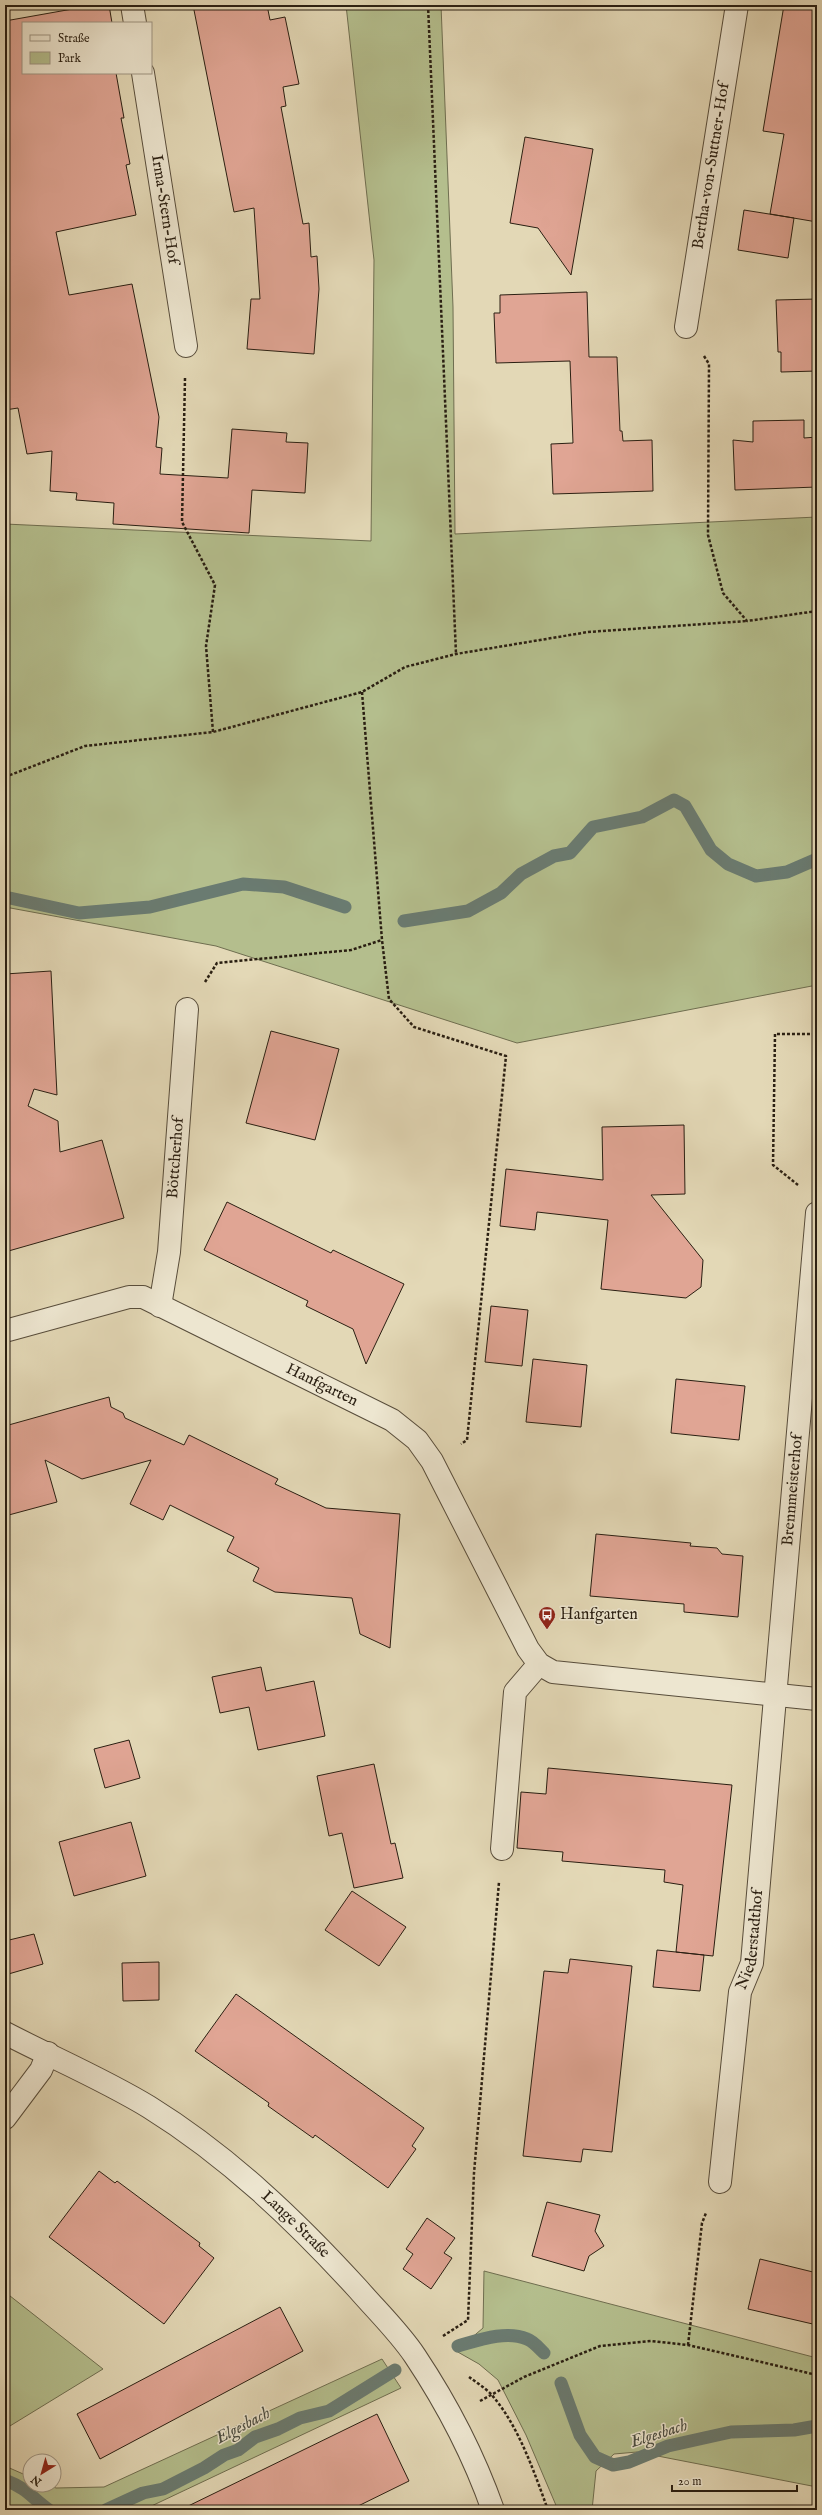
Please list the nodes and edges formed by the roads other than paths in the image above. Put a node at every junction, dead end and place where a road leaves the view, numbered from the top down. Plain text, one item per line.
1 (132, 5) edge
2 (737, 5) edge
3 (135, 22) edge
4 (143, 74) edge
5 (686, 327) road end
6 (186, 346) road end
7 (187, 1009) road end
8 (817, 1213) edge
9 (160, 1306) junction
10 (5, 1331) edge
11 (539, 1664) junction
12 (776, 1696) junction
13 (817, 1699) edge
14 (502, 1849) road end
15 (5, 2032) edge
16 (48, 2053) junction
17 (5, 2118) edge
18 (720, 2182) road end
19 (493, 2510) edge

1 - 3 street
2 - 5 street, Bertha-von-Suttner-Hof
4 - 6 street, Irma-Stern-Hof
7 - 9 street, Böttcherhof
8 - 12 street, Brennmeisterhof
9 - 10 street, Hanfgarten
9 - 11 street, Hanfgarten
11 - 12 street, Hanfgarten
11 - 14 street
12 - 13 street, Hanfgarten
12 - 18 street, Niederstadthof
15 - 16 street, Lange Straße
16 - 17 street
16 - 19 street, Lange Straße

